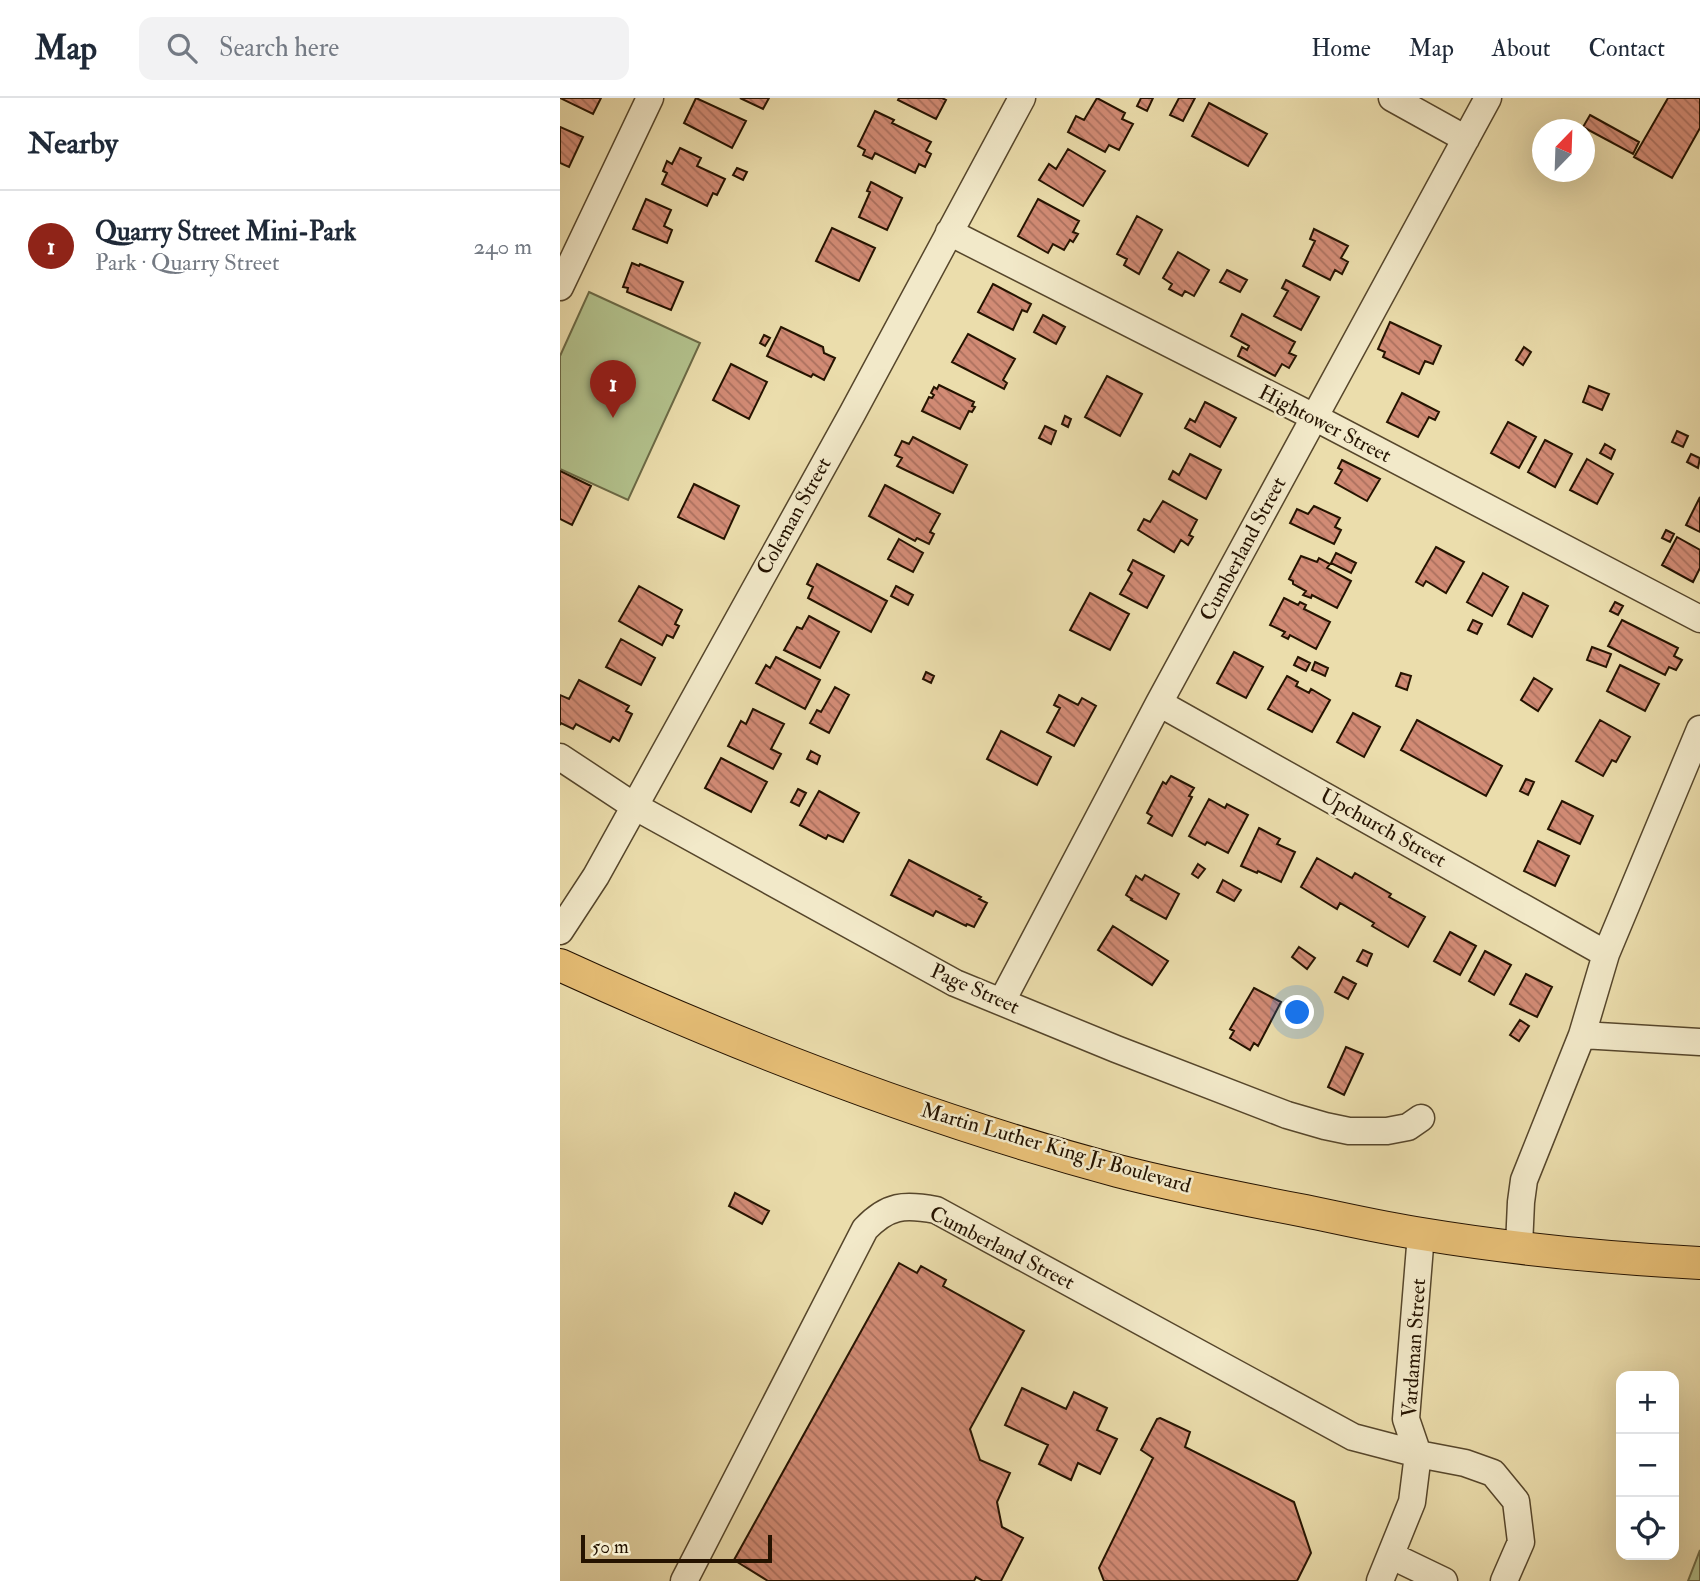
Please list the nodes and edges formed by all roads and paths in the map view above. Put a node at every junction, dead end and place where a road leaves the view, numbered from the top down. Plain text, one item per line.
1 (650, 98) edge
2 (1022, 98) edge
3 (1392, 98) edge
4 (1488, 98) edge
5 (1466, 139) junction
6 (948, 232) junction
7 (560, 287) edge
8 (1314, 417) junction
9 (1700, 619) edge
10 (1159, 703) junction
11 (1700, 729) edge
12 (560, 757) edge
13 (634, 806) junction
14 (560, 931) edge
15 (1606, 954) junction
16 (560, 965) edge
17 (1002, 1001) junction
18 (1582, 1035) junction
19 (1700, 1042) edge
20 (1421, 1118) dead end
21 (1422, 1234) junction
22 (1519, 1246) junction
23 (1700, 1264) edge
24 (1418, 1454) junction
25 (1392, 1556) junction
26 (684, 1581) edge
27 (1380, 1581) edge
28 (1444, 1581) edge
29 (1504, 1581) edge

1 - 7 street
2 - 6 street, Coleman Street
3 - 5 street
4 - 5 street, Cumberland Street
5 - 8 street, Cumberland Street
6 - 8 street, Hightower Street
6 - 13 street, Coleman Street
8 - 9 street, Hightower Street
8 - 10 street, Cumberland Street
10 - 15 street, Upchurch Street
10 - 17 street, Cumberland Street
11 - 15 street
12 - 13 street, Page Street
13 - 14 street, Coleman Street
13 - 17 street, Page Street
15 - 18 street
16 - 21 main road, Martin Luther King Jr Boulevard
17 - 20 street, Page Street
18 - 19 street
18 - 22 street
21 - 22 main road, Martin Luther King Jr Boulevard
21 - 24 street, Vardaman Street
22 - 23 main road, Martin Luther King Jr Boulevard
24 - 25 street, Vardaman Street
24 - 26 street, Cumberland Street
24 - 29 street, Cumberland Street
25 - 27 street, Vardaman Street
25 - 28 street

